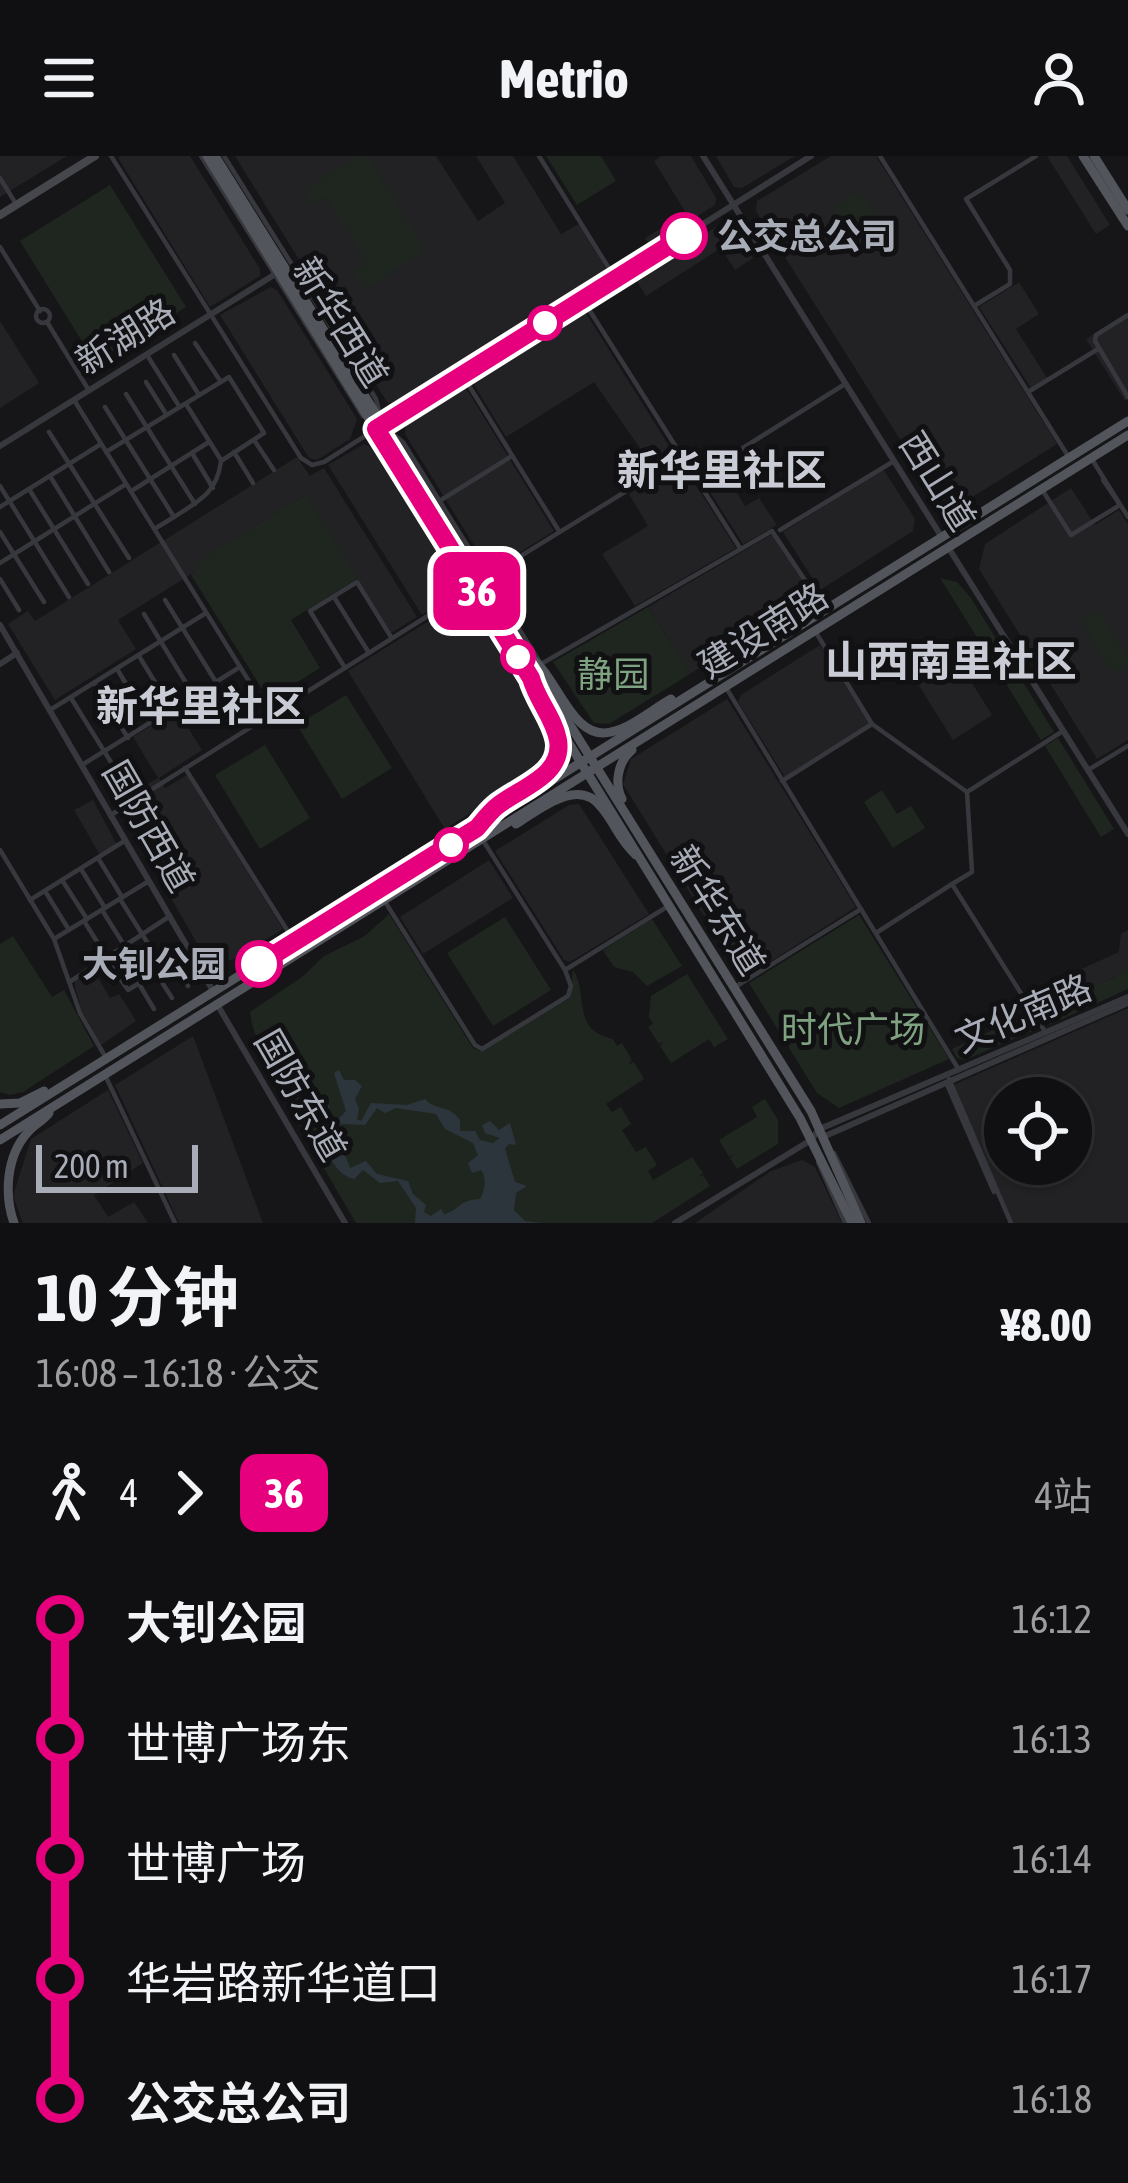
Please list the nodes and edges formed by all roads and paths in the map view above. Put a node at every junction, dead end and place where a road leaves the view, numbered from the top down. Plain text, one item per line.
1 (94, 156) edge
2 (111, 156) edge
3 (212, 156) edge
4 (539, 156) edge
5 (703, 156) edge
6 (811, 156) edge
7 (880, 156) edge
8 (1036, 156) edge
9 (1084, 156) edge
10 (1094, 156) edge
11 (0, 178) edge
12 (16, 205) junction
13 (733, 205) junction
14 (1128, 210) edge
15 (0, 215) edge
16 (1128, 226) edge
17 (0, 247) edge
18 (276, 273) junction
19 (616, 279) junction
20 (583, 299) junction
21 (974, 306) junction
22 (212, 314) junction
23 (1128, 315) edge
24 (196, 343) dead end
25 (1098, 349) junction
26 (146, 354) junction
27 (174, 356) dead end
28 (463, 376) junction
29 (146, 382) dead end
30 (220, 382) junction
31 (845, 384) junction
32 (89, 390) junction
33 (260, 391) junction
34 (1028, 392) junction
35 (126, 394) dead end
36 (200, 395) junction
37 (1128, 397) edge
38 (74, 400) junction
39 (244, 401) junction
40 (183, 405) junction
41 (105, 407) dead end
42 (166, 414) junction
43 (1128, 418) edge
44 (147, 426) junction
45 (379, 428) junction
46 (49, 432) dead end
47 (1127, 436) edge
48 (126, 440) junction
49 (254, 440) junction
50 (209, 442) junction
51 (101, 444) junction
52 (0, 446) edge
53 (106, 452) junction
54 (234, 452) junction
55 (192, 453) junction
56 (512, 456) junction
57 (681, 457) junction
58 (1090, 457) junction
59 (1070, 458) junction
60 (221, 460) junction
61 (894, 461) junction
62 (69, 464) junction
63 (171, 466) junction
64 (274, 470) dead end
65 (50, 476) junction
66 (695, 478) junction
67 (150, 479) junction
68 (126, 484) junction
69 (253, 484) dead end
70 (0, 486) edge
71 (213, 488) junction
72 (1041, 488) junction
73 (29, 489) junction
74 (130, 491) junction
75 (10, 501) junction
76 (439, 502) junction
77 (94, 504) junction
78 (195, 504) junction
79 (1120, 505) junction
80 (0, 507) edge
81 (74, 516) junction
82 (1128, 517) edge
83 (174, 518) junction
84 (54, 529) junction
85 (154, 530) junction
86 (780, 530) dead end
87 (559, 531) junction
88 (0, 532) edge
89 (34, 542) junction
90 (945, 542) junction
91 (741, 550) junction
92 (14, 554) junction
93 (129, 558) dead end
94 (0, 563) edge
95 (109, 572) dead end
96 (0, 579) edge
97 (478, 583) junction
98 (88, 584) dead end
99 (334, 596) junction
100 (69, 597) dead end
101 (165, 600) dead end
102 (44, 602) dead end
103 (19, 610) dead end
104 (825, 610) junction
105 (206, 613) junction
106 (144, 614) dead end
107 (0, 625) edge
108 (182, 628) junction
109 (814, 629) junction
110 (392, 639) junction
111 (161, 641) junction
112 (17, 653) junction
113 (368, 653) junction
114 (139, 656) junction
115 (528, 656) junction
116 (0, 664) edge
117 (541, 664) junction
118 (240, 667) junction
119 (345, 668) junction
120 (117, 669) junction
121 (531, 678) junction
122 (708, 681) junction
123 (216, 682) junction
124 (94, 683) junction
125 (724, 684) junction
126 (194, 696) junction
127 (70, 698) junction
128 (536, 699) junction
129 (700, 702) junction
130 (50, 710) junction
131 (172, 710) junction
132 (270, 715) junction
133 (150, 724) junction
134 (872, 724) junction
135 (1064, 731) junction
136 (128, 738) junction
137 (1128, 746) edge
138 (104, 752) junction
139 (589, 764) junction
140 (82, 765) junction
141 (185, 768) junction
142 (1088, 770) junction
143 (782, 781) junction
144 (124, 783) dead end
145 (967, 792) junction
146 (111, 814) junction
147 (477, 828) junction
148 (1128, 834) edge
149 (126, 841) junction
150 (643, 841) junction
151 (484, 842) junction
152 (468, 846) junction
153 (0, 850) edge
154 (98, 858) junction
155 (643, 861) junction
156 (81, 869) junction
157 (62, 880) junction
158 (149, 881) junction
159 (952, 884) junction
160 (45, 891) junction
161 (121, 898) junction
162 (384, 899) junction
163 (30, 900) junction
164 (670, 905) junction
165 (104, 909) junction
166 (861, 909) junction
167 (170, 916) junction
168 (86, 920) junction
169 (69, 930) junction
170 (142, 934) junction
171 (874, 934) junction
172 (54, 939) junction
173 (295, 942) junction
174 (124, 945) junction
175 (106, 956) junction
176 (164, 969) junction
177 (565, 970) junction
178 (156, 973) junction
179 (70, 981) junction
180 (142, 982) junction
181 (188, 986) dead end
182 (735, 988) junction
183 (172, 998) dead end
184 (215, 998) junction
185 (1128, 1000) edge
186 (154, 1009) dead end
187 (1046, 1033) junction
188 (106, 1058) junction
189 (959, 1070) junction
190 (105, 1075) junction
191 (946, 1079) junction
192 (66, 1083) junction
193 (0, 1104) edge
194 (51, 1108) junction
195 (0, 1125) edge
196 (817, 1136) junction
197 (0, 1140) edge
198 (0, 1199) edge
199 (682, 1221) edge
200 (1007, 1222) edge
201 (12, 1223) edge
202 (175, 1223) edge
203 (345, 1223) edge
204 (857, 1223) edge

1 - 12 main road
2 - 22 street
3 - 18 main road, 新华西道
3 - 45 main road, 新华西道
4 - 19 street
5 - 13 street, 西山道
6 - 13 street
7 - 21 street
8 - 21 street
9 - 16 main road
10 - 14 main road
11 - 12 street
12 - 15 main road
13 - 19 street
13 - 31 street, 西山道
17 - 32 street
18 - 22 street, 新湖路
18 - 45 main road, 新华西道
19 - 20 street
20 - 28 street
20 - 57 street
21 - 34 street
22 - 26 street, 新湖路
22 - 33 street
23 - 25 street
24 - 30 street
25 - 34 street
25 - 37 street
26 - 32 street, 新湖路
26 - 40 street
27 - 36 street
28 - 45 street
28 - 56 street
29 - 42 street
30 - 36 street
30 - 39 street
31 - 61 street, 西山道
31 - 66 street
32 - 38 street, 新湖路
33 - 39 street
33 - 45 street
34 - 59 street
35 - 44 street
36 - 40 street
38 - 51 street
38 - 52 street, 新湖路
39 - 49 street
40 - 42 street
40 - 50 street
41 - 48 street
42 - 44 street
43 - 59 main road, 建设南路
44 - 48 street
44 - 63 street
45 - 76 street
45 - 97 main road, 新华西道
46 - 62 street
47 - 58 main road, 建设南路
48 - 53 street
48 - 67 street
49 - 54 street
49 - 64 street
50 - 55 street
50 - 60 street
51 - 53 street
51 - 62 street
53 - 68 street
54 - 60 street
54 - 69 street
55 - 63 street
55 - 71 street
56 - 76 street
56 - 87 street
57 - 66 street
57 - 87 street
58 - 72 main road, 建设南路
58 - 79 street
59 - 90 main road, 建设南路
60 - 71 street
61 - 86 street
61 - 90 street, 西山道
62 - 65 street
62 - 77 street
63 - 67 street
63 - 78 street
65 - 73 street
65 - 81 street
66 - 91 street
67 - 74 street
67 - 83 street
68 - 74 street
68 - 77 street
70 - 75 street
71 - 78 street
72 - 79 street
72 - 90 main road, 建设南路
73 - 75 street
73 - 84 street
74 - 85 street
75 - 80 street
75 - 89 street
76 - 97 street
77 - 81 street
77 - 93 street
78 - 83 street
79 - 82 street
81 - 84 street
81 - 95 street
83 - 85 street
84 - 89 street
84 - 98 street
85 - 105 street
87 - 97 street
88 - 92 street
89 - 92 street
89 - 100 street
90 - 104 main road, 建设南路
90 - 109 main road, 建设南路
90 - 135 street, 西山道
91 - 104 street
91 - 117 street
92 - 94 street
92 - 102 street
96 - 103 street
97 - 110 street
97 - 115 main road, 新华西道
97 - 117 street
97 - 121 main road, 新华西道
97 - 128 street
99 - 110 street
99 - 113 street
99 - 119 street
101 - 108 street
104 - 122 main road, 建设南路
105 - 108 street
105 - 118 street
106 - 111 street
107 - 112 street, 国防西道
108 - 111 street
108 - 123 street
109 - 125 main road, 建设南路
109 - 134 street
110 - 113 street
111 - 114 street
111 - 126 street
112 - 116 street
112 - 130 street, 国防西道
113 - 119 street
114 - 120 street
114 - 131 street
115 - 117 main road
115 - 139 main road, 新华西道
117 - 122 main road
118 - 123 street
118 - 132 street
119 - 132 street
120 - 124 street
120 - 133 street
121 - 128 main road
121 - 139 main road, 新华西道
122 - 139 main road, 建设南路
123 - 126 street
124 - 127 street
124 - 136 street
125 - 129 main road, 建设南路
125 - 143 street
126 - 131 street
127 - 130 street
127 - 138 street
128 - 147 main road
129 - 139 main road, 建设南路
129 - 150 main road
130 - 140 street, 国防西道
131 - 133 street
132 - 141 street
133 - 136 street
134 - 143 street
134 - 145 street
135 - 142 street, 西山道
135 - 145 street
136 - 138 street
137 - 142 street
138 - 140 street
138 - 144 street
139 - 147 main road, 建设南路
139 - 150 main road, 新华东道
139 - 152 main road, 建设南路
139 - 155 main road, 新华东道
140 - 146 street, 国防西道
141 - 146 street
141 - 173 street
142 - 148 street, 西山道
143 - 166 street
145 - 159 street
146 - 149 street, 国防西道
147 - 173 main road, 建设南路
149 - 154 street
149 - 158 street, 国防西道
150 - 182 main road, 新华东道
151 - 152 main road
151 - 155 main road
151 - 177 street
152 - 162 main road, 建设南路
153 - 163 street
154 - 156 street
154 - 161 street
155 - 164 main road, 新华东道
156 - 157 street
156 - 165 street
157 - 160 street
157 - 168 street
158 - 161 street
158 - 167 street, 国防西道
159 - 171 street
159 - 187 street
160 - 163 street
160 - 169 street
161 - 165 street
161 - 170 street
162 - 177 street
162 - 184 main road, 建设南路
163 - 172 street
164 - 177 street
164 - 196 main road, 新华东道
165 - 168 street
165 - 174 street
166 - 171 street
166 - 182 street
167 - 170 street
167 - 184 street, 国防西道
168 - 169 street
168 - 175 street
169 - 172 street
170 - 174 street
170 - 176 street
171 - 189 street
172 - 179 street
173 - 184 main road, 建设南路
174 - 175 street
174 - 180 street
175 - 179 street
175 - 180 street
176 - 178 street
176 - 181 street
178 - 180 street
178 - 183 street
179 - 188 street
180 - 186 street
182 - 196 main road, 新华东道
184 - 188 main road, 建设南路
184 - 190 main road, 建设南路
184 - 203 street, 国防东道
185 - 187 street, 文化南路
185 - 191 street, 文化南路
187 - 189 street, 文化南路
188 - 192 main road, 建设南路
189 - 191 street, 文化南路
190 - 194 main road, 建设南路
190 - 202 street
191 - 196 street, 文化南路
191 - 200 street
192 - 193 main road
192 - 195 main road, 建设南路
194 - 197 main road, 建设南路
194 - 201 main road
196 - 199 street, 文化南路
196 - 204 main road, 新华东道
196 - 204 street
198 - 201 main road

